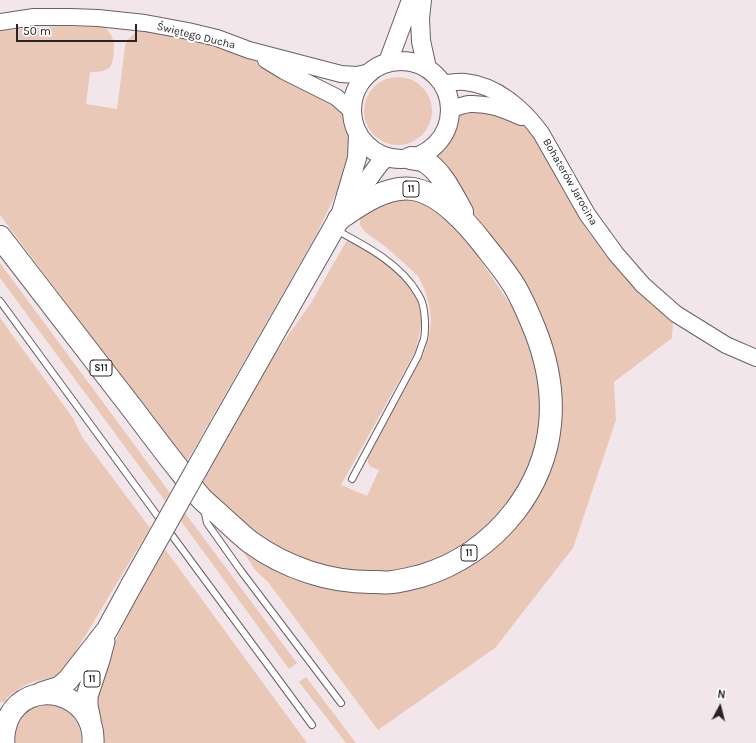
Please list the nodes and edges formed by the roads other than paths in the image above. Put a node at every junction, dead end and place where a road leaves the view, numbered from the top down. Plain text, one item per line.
1 (411, 0) edge
2 (422, 0) edge
3 (0, 22) edge
4 (249, 50) junction
5 (388, 62) junction
6 (427, 68) junction
7 (370, 72) junction
8 (443, 83) junction
9 (451, 109) junction
10 (352, 110) junction
11 (534, 122) junction
12 (358, 134) junction
13 (388, 157) junction
14 (411, 158) junction
15 (336, 224) junction
16 (475, 233) junction
17 (0, 236) edge
18 (0, 301) edge
19 (756, 358) edge
20 (352, 479) dead end
21 (202, 500) junction
22 (107, 630) junction
23 (38, 694) junction
24 (341, 703) dead end
25 (312, 726) dead end
26 (3, 734) edge
27 (92, 735) edge

1 - 5 main road
2 - 6 main road
3 - 4 street, Świętego Ducha
4 - 7 street, Świętego Ducha
4 - 10 street, Świętego Ducha
5 - 6 main road
5 - 7 main road
6 - 8 main road
7 - 10 main road
8 - 9 main road
8 - 11 street, Bohaterów Jarocina
9 - 11 street
9 - 14 main road
10 - 12 main road
11 - 19 street, Bohaterów Jarocina
12 - 13 main road
12 - 15 main road
13 - 14 main road
13 - 15 main road
14 - 16 highway, 11
15 - 16 highway, 11
15 - 20 lane
15 - 22 highway, 11, bridge
16 - 21 highway, 11
17 - 21 highway, S11
18 - 25 lane
21 - 24 lane, S11
22 - 23 highway, 11
22 - 27 highway, 11
23 - 26 highway, 11
23 - 27 highway, 11

